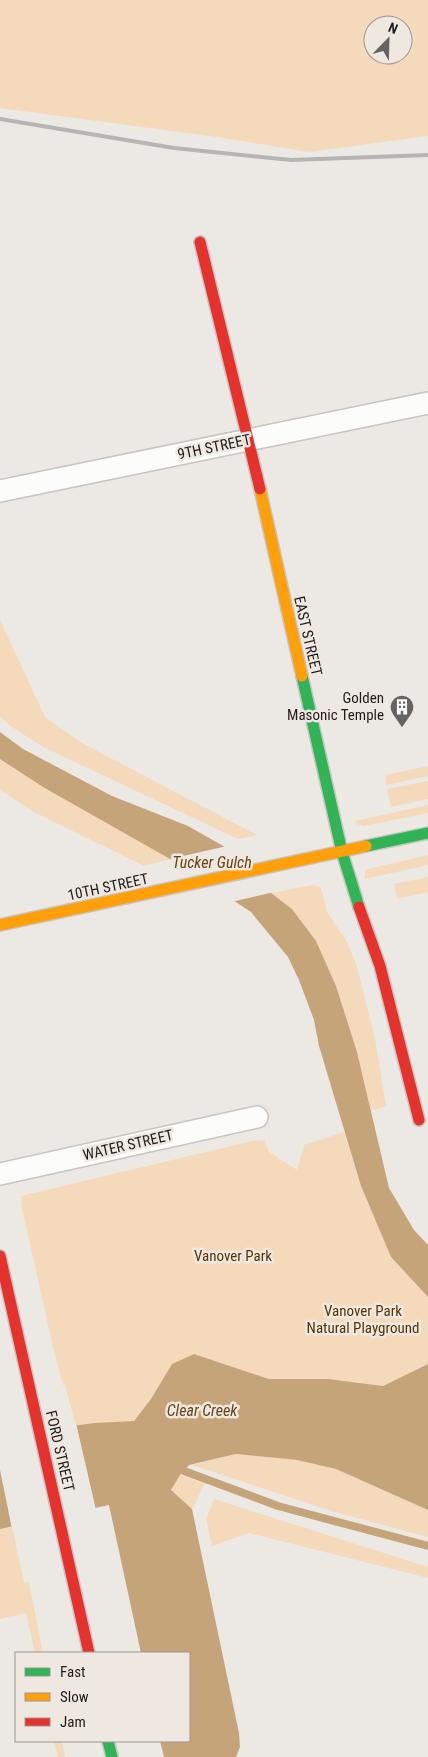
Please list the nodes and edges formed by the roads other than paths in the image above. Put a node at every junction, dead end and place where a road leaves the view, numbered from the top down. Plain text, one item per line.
1 (200, 242) dead end
2 (428, 403) edge
3 (249, 440) junction
4 (0, 491) edge
5 (428, 833) edge
6 (342, 852) junction
7 (0, 924) edge
8 (257, 1117) dead end
9 (419, 1120) dead end
10 (0, 1174) edge
11 (0, 1256) edge
12 (89, 1652) edge
13 (108, 1742) edge
14 (112, 1757) edge

1 - 3 street, EAST STREET
2 - 3 street, 9TH STREET
3 - 4 street, 9TH STREET
3 - 6 street, EAST STREET
5 - 6 street, 10TH STREET
6 - 7 street, 10TH STREET
6 - 9 street, EAST STREET
8 - 10 street, WATER STREET
11 - 12 street, FORD STREET
13 - 14 street

